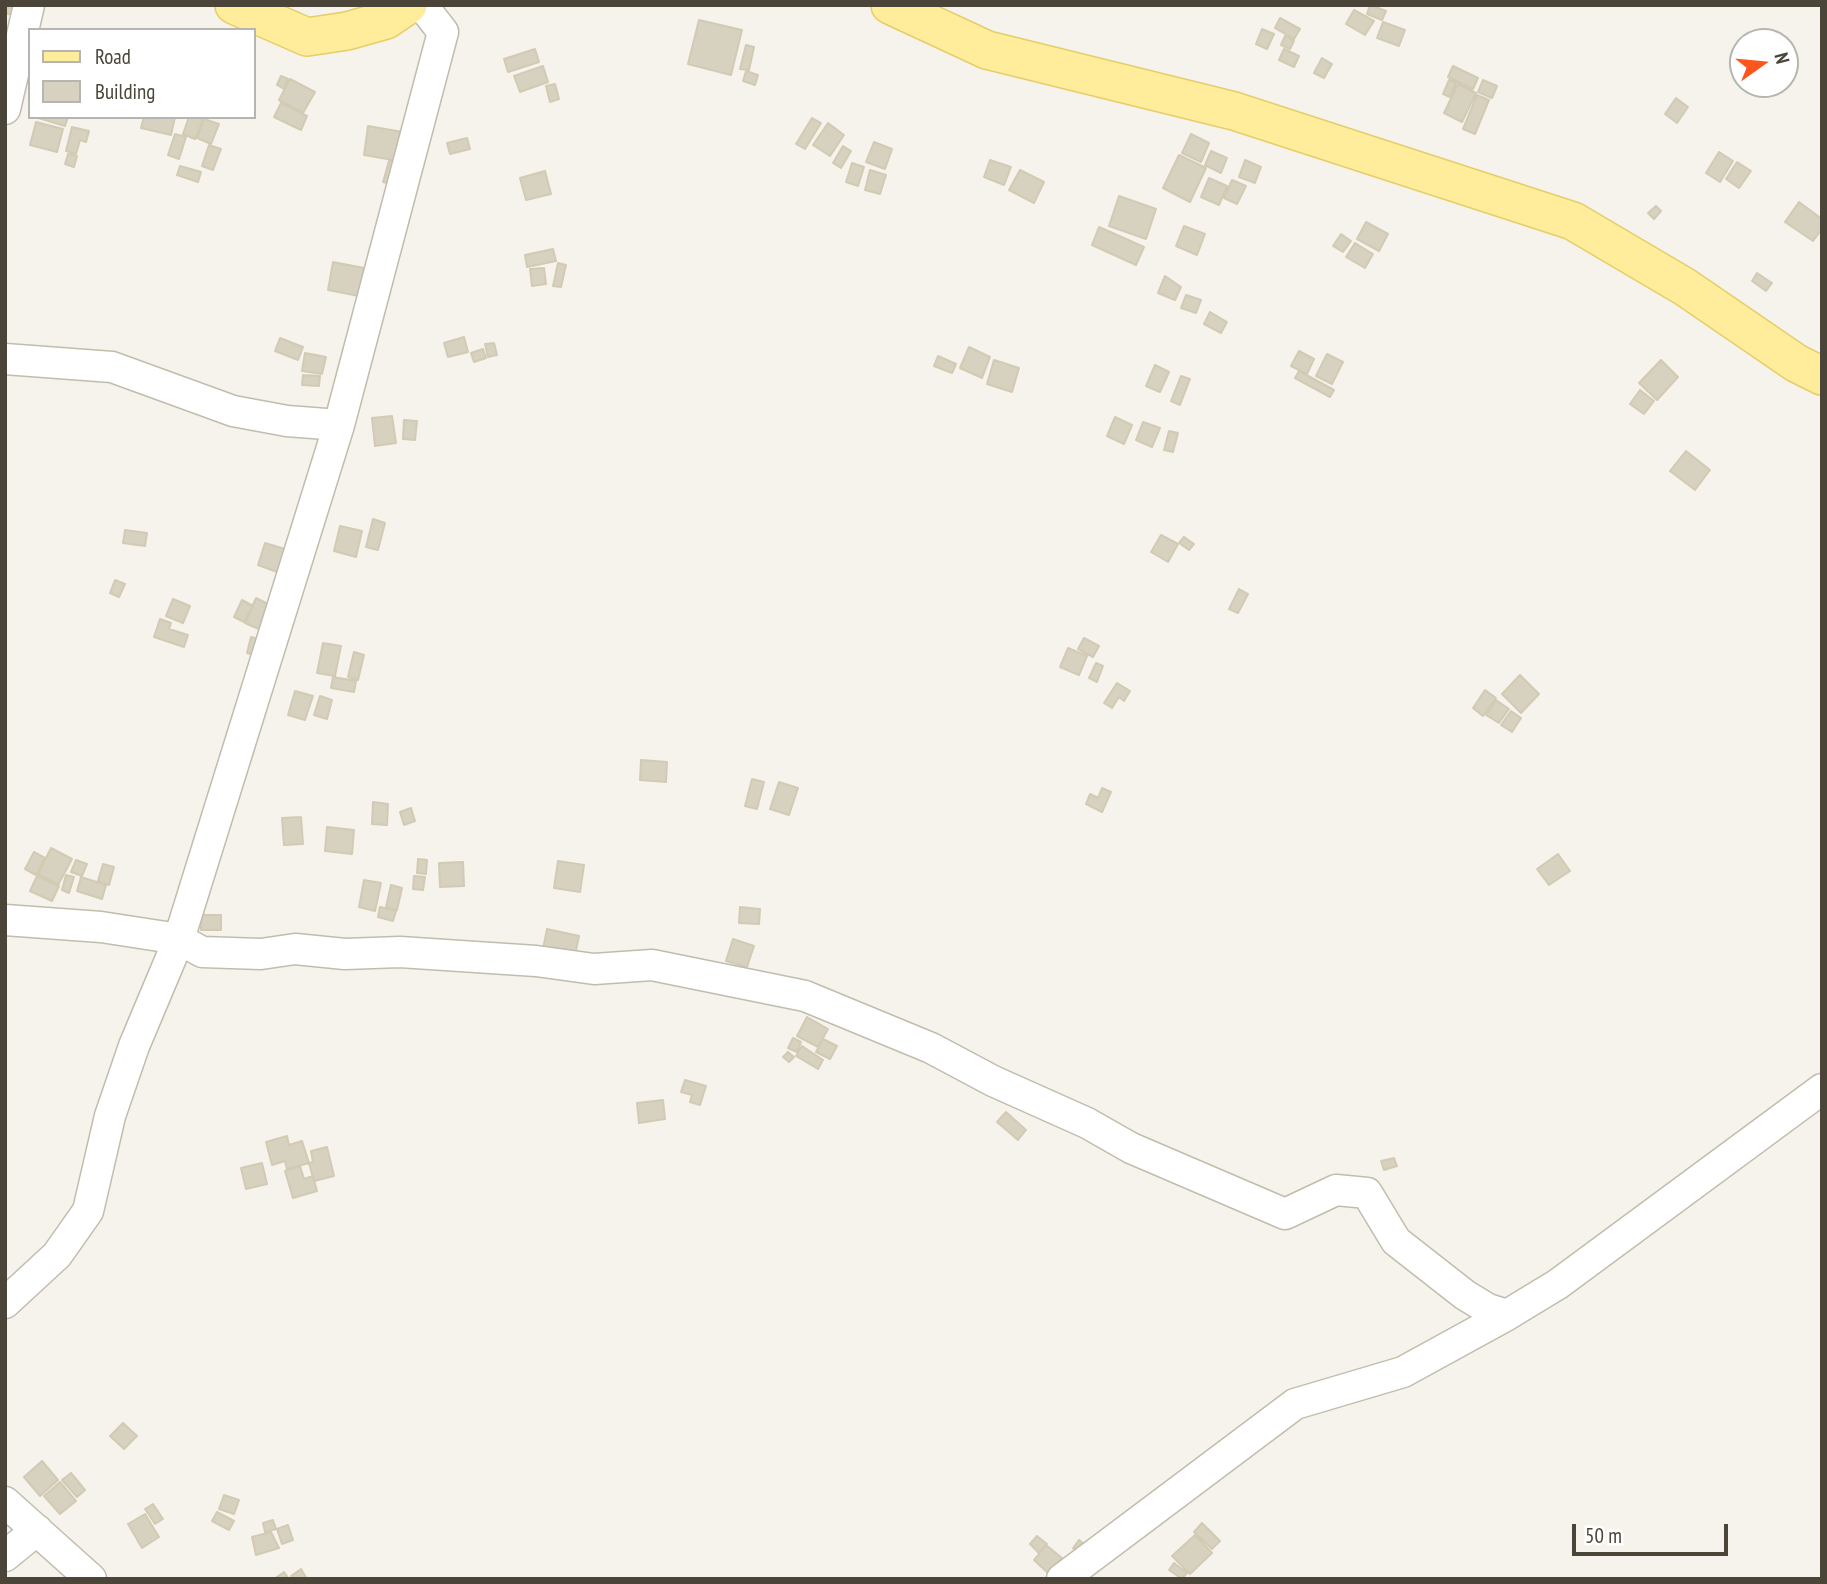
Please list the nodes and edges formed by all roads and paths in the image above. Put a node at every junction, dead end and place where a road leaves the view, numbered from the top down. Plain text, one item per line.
1 (29, 5) edge
2 (234, 5) edge
3 (408, 5) edge
4 (422, 5) edge
5 (890, 5) edge
6 (5, 109) edge
7 (5, 359) edge
8 (1822, 376) edge
9 (339, 425) junction
10 (5, 920) edge
11 (179, 939) junction
12 (1822, 1089) edge
13 (5, 1303) edge
14 (1507, 1315) junction
15 (5, 1502) edge
16 (37, 1530) junction
17 (5, 1556) edge
18 (91, 1579) edge
19 (1062, 1579) edge

1 - 6 street
2 - 3 main road
4 - 9 street
5 - 8 main road
7 - 9 street
9 - 11 street
10 - 11 street
11 - 13 street
11 - 14 street
12 - 14 street
14 - 19 street
15 - 16 street
16 - 17 street
16 - 18 street

